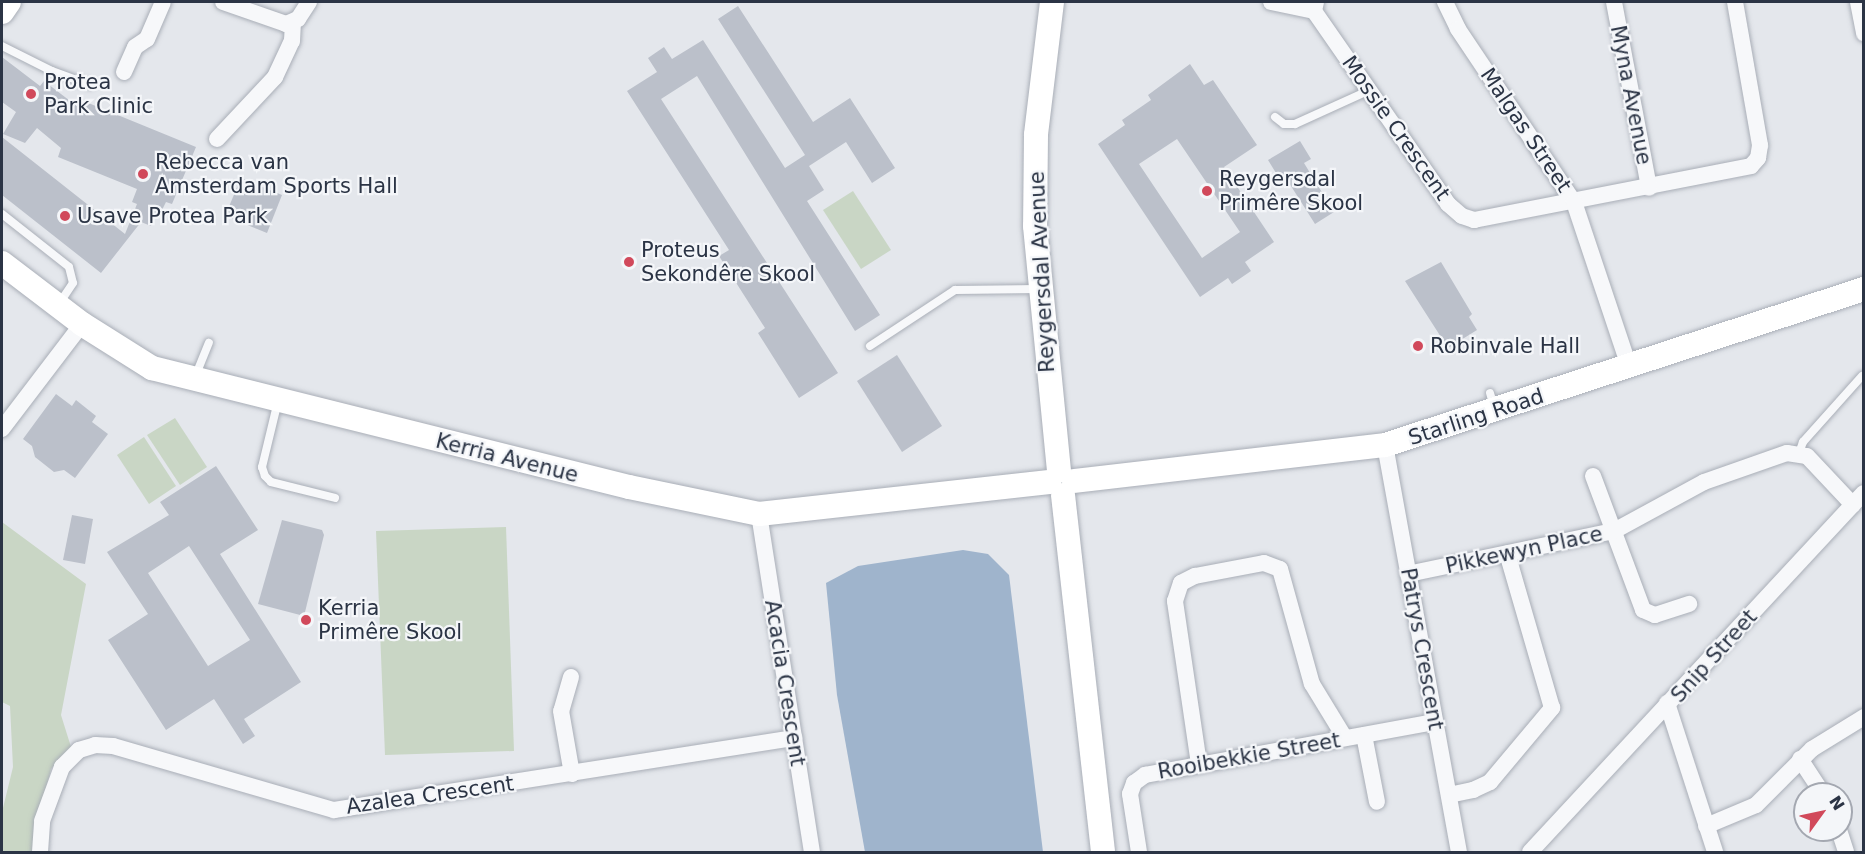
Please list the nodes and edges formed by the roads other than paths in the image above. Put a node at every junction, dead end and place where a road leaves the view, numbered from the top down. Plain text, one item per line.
1 (9, 2) edge
2 (164, 2) edge
3 (223, 2) edge
4 (309, 2) edge
5 (1052, 2) edge
6 (1271, 2) edge
7 (1446, 2) edge
8 (1614, 2) edge
9 (1735, 2) edge
10 (1858, 2) edge
11 (1315, 6) edge
12 (2, 12) edge
13 (293, 22) junction
14 (1863, 33) edge
15 (2, 46) edge
16 (124, 72) dead end
17 (90, 85) dead end
18 (1370, 90) junction
19 (1275, 117) dead end
20 (217, 139) dead end
21 (1649, 188) junction
22 (1574, 202) junction
23 (2, 214) edge
24 (2, 263) edge
25 (1039, 289) junction
26 (1863, 289) edge
27 (58, 306) junction
28 (82, 324) junction
29 (209, 343) dead end
30 (870, 345) dead end
31 (1629, 366) junction
32 (1862, 376) edge
33 (194, 380) junction
34 (278, 401) junction
35 (2, 429) edge
36 (1385, 445) junction
37 (1799, 453) junction
38 (1593, 476) dead end
39 (1061, 482) junction
40 (335, 498) dead end
41 (1858, 499) edge
42 (759, 514) junction
43 (1614, 531) junction
44 (1507, 554) junction
45 (1408, 574) junction
46 (1689, 604) dead end
47 (571, 677) dead end
48 (1667, 703) junction
49 (1863, 717) edge
50 (1435, 722) junction
51 (1364, 735) junction
52 (794, 738) junction
53 (1345, 738) junction
54 (1800, 759) junction
55 (1199, 764) junction
56 (572, 774) junction
57 (1815, 782) edge
58 (1449, 795) junction
59 (1377, 802) dead end
60 (1706, 826) junction
61 (40, 852) edge
62 (812, 852) edge
63 (1103, 852) edge
64 (1139, 852) edge
65 (1456, 852) edge
66 (1530, 852) edge
67 (1715, 852) edge

1 - 12 street
2 - 16 street
3 - 13 street
4 - 13 street
5 - 25 street, Reygersdal Avenue
6 - 11 street
7 - 22 street, Malgas Street
8 - 21 street, Myna Avenue
9 - 21 street, Mossie Crescent
10 - 14 street
11 - 18 street, Mossie Crescent
13 - 20 street
15 - 17 lane
18 - 19 lane
18 - 22 street, Mossie Crescent
21 - 22 street, Mossie Crescent
22 - 31 street, Malgas Street
23 - 27 lane
24 - 27 street, Kerria Avenue
25 - 30 lane
25 - 39 street, Reygersdal Avenue
26 - 31 street, Starling Road
27 - 28 street, Kerria Avenue
28 - 33 street, Kerria Avenue
28 - 35 street
29 - 33 lane
31 - 36 street, Starling Road
32 - 37 lane
33 - 34 street, Kerria Avenue
34 - 40 lane
34 - 42 street, Kerria Avenue
36 - 39 street, Starling Road
36 - 45 street, Patrys Crescent
37 - 41 street
37 - 43 street, Pikkewyn Place
38 - 43 street
39 - 42 street, Kerria Avenue
39 - 63 street, Reygersdal Avenue
41 - 48 street, Snip Street
42 - 52 street, Acacia Crescent
43 - 44 street, Pikkewyn Place
43 - 46 street
44 - 45 street, Pikkewyn Place
44 - 58 street
45 - 50 street, Patrys Crescent
47 - 56 street
48 - 60 street, Snip Street
48 - 66 street
49 - 54 street
50 - 51 street, Rooibekkie Street
50 - 58 street, Patrys Crescent
51 - 53 street, Rooibekkie Street
51 - 59 street
52 - 56 street, Azalea Crescent
52 - 62 street, Acacia Crescent
53 - 55 street, Rooibekkie Street
53 - 55 street
54 - 57 street
54 - 60 street
55 - 64 street, Rooibekkie Street
56 - 61 street, Azalea Crescent
58 - 65 street, Patrys Crescent
60 - 67 street, Snip Street

